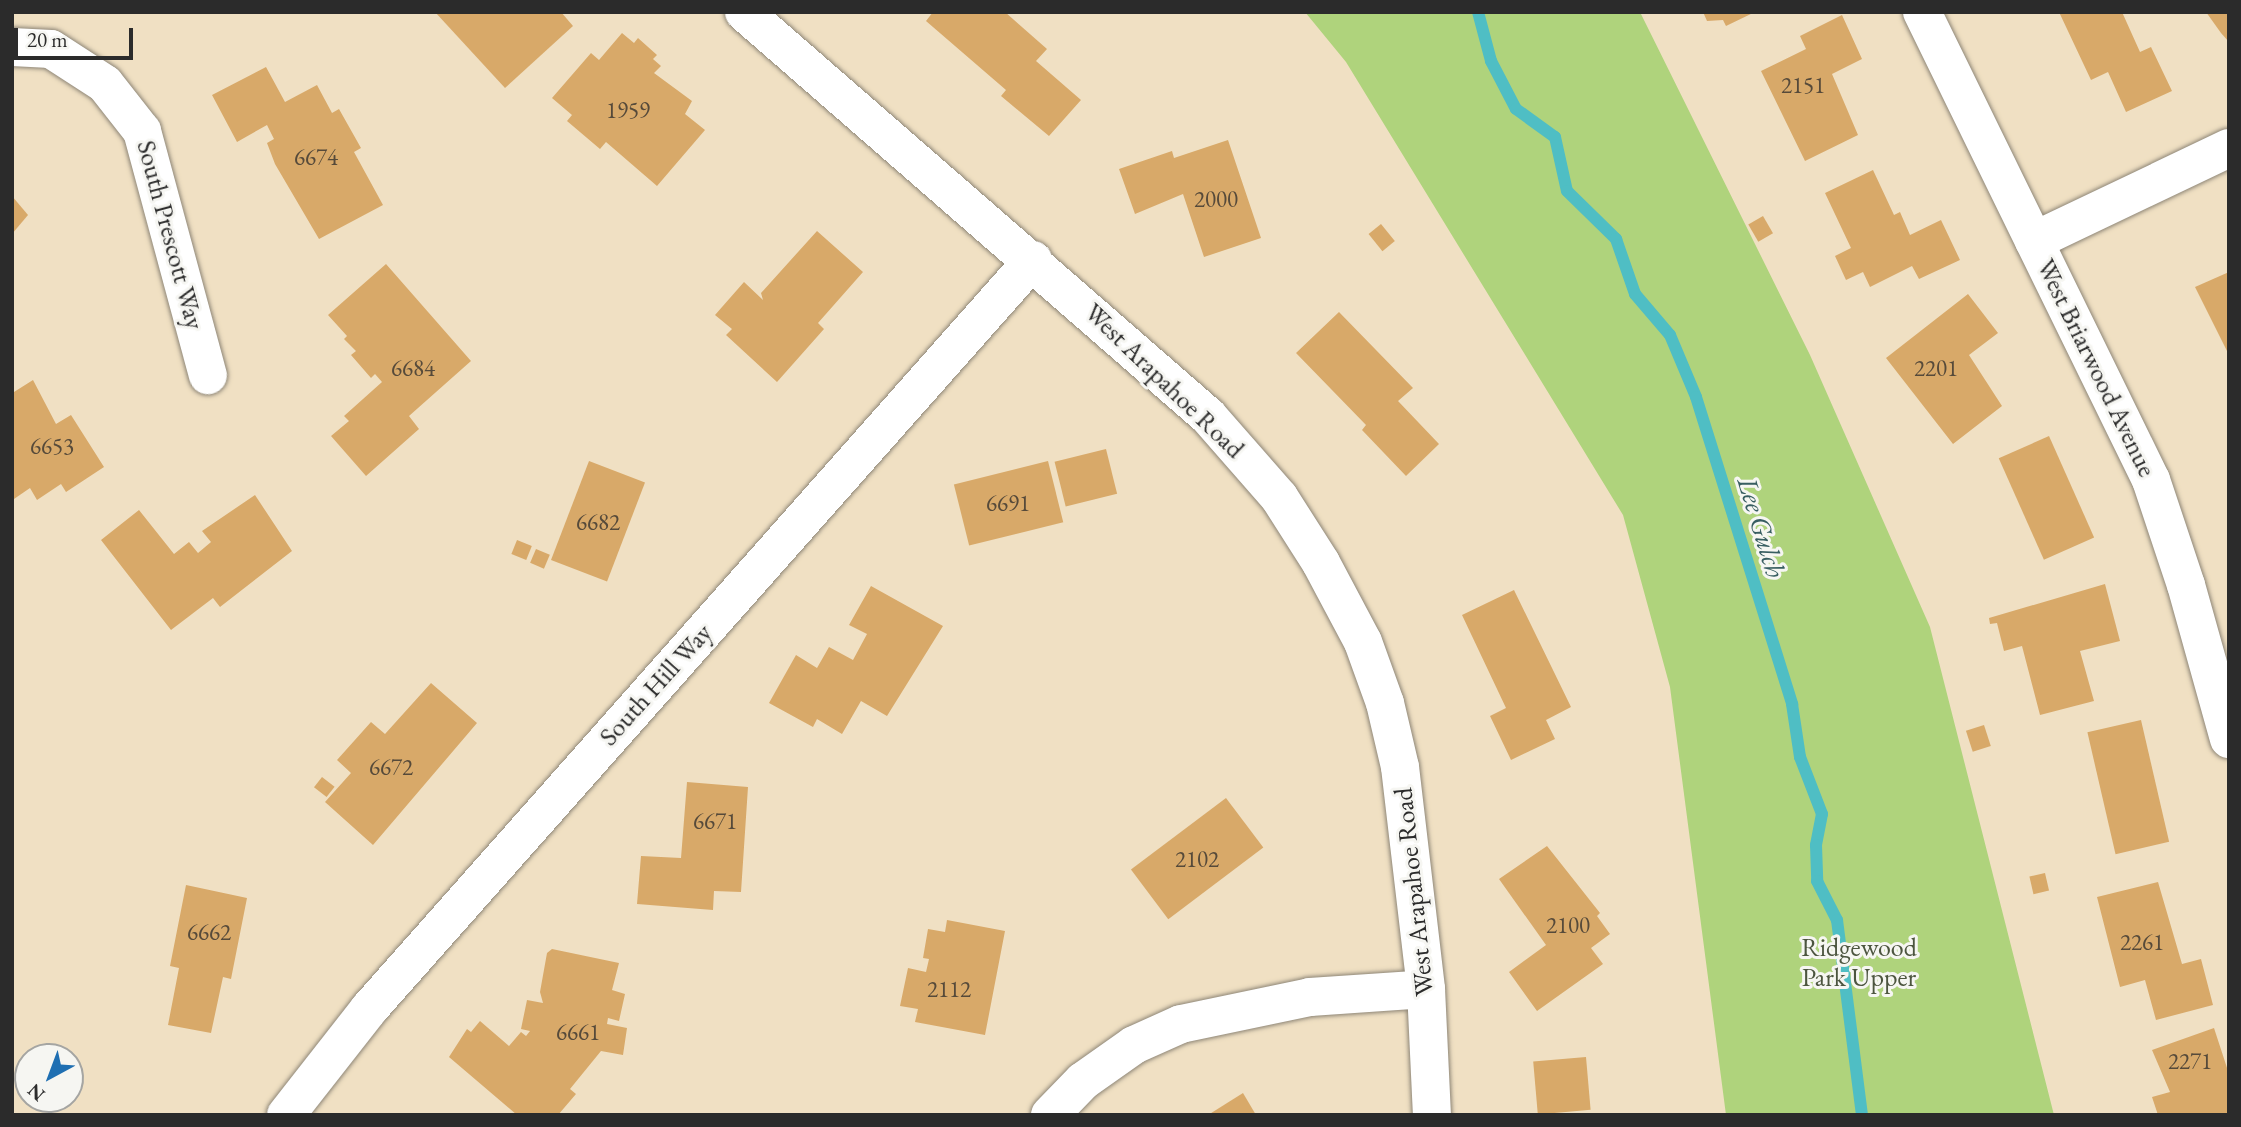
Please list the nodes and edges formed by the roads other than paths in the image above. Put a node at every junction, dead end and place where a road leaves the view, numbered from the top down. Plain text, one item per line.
1 (744, 12) edge
2 (1922, 12) edge
3 (12, 47) edge
4 (2229, 148) edge
5 (2034, 241) junction
6 (1033, 260) junction
7 (208, 375) dead end
8 (2229, 739) edge
9 (1426, 989) junction
10 (286, 1115) edge
11 (1049, 1115) edge
12 (1433, 1115) edge

1 - 6 street, West Arapahoe Road
2 - 5 street, West Briarwood Avenue
3 - 7 street, South Prescott Way
4 - 5 street
5 - 8 street, West Briarwood Avenue
6 - 9 street, West Arapahoe Road
6 - 10 street, South Hill Way
9 - 11 street
9 - 12 street, West Arapahoe Road

